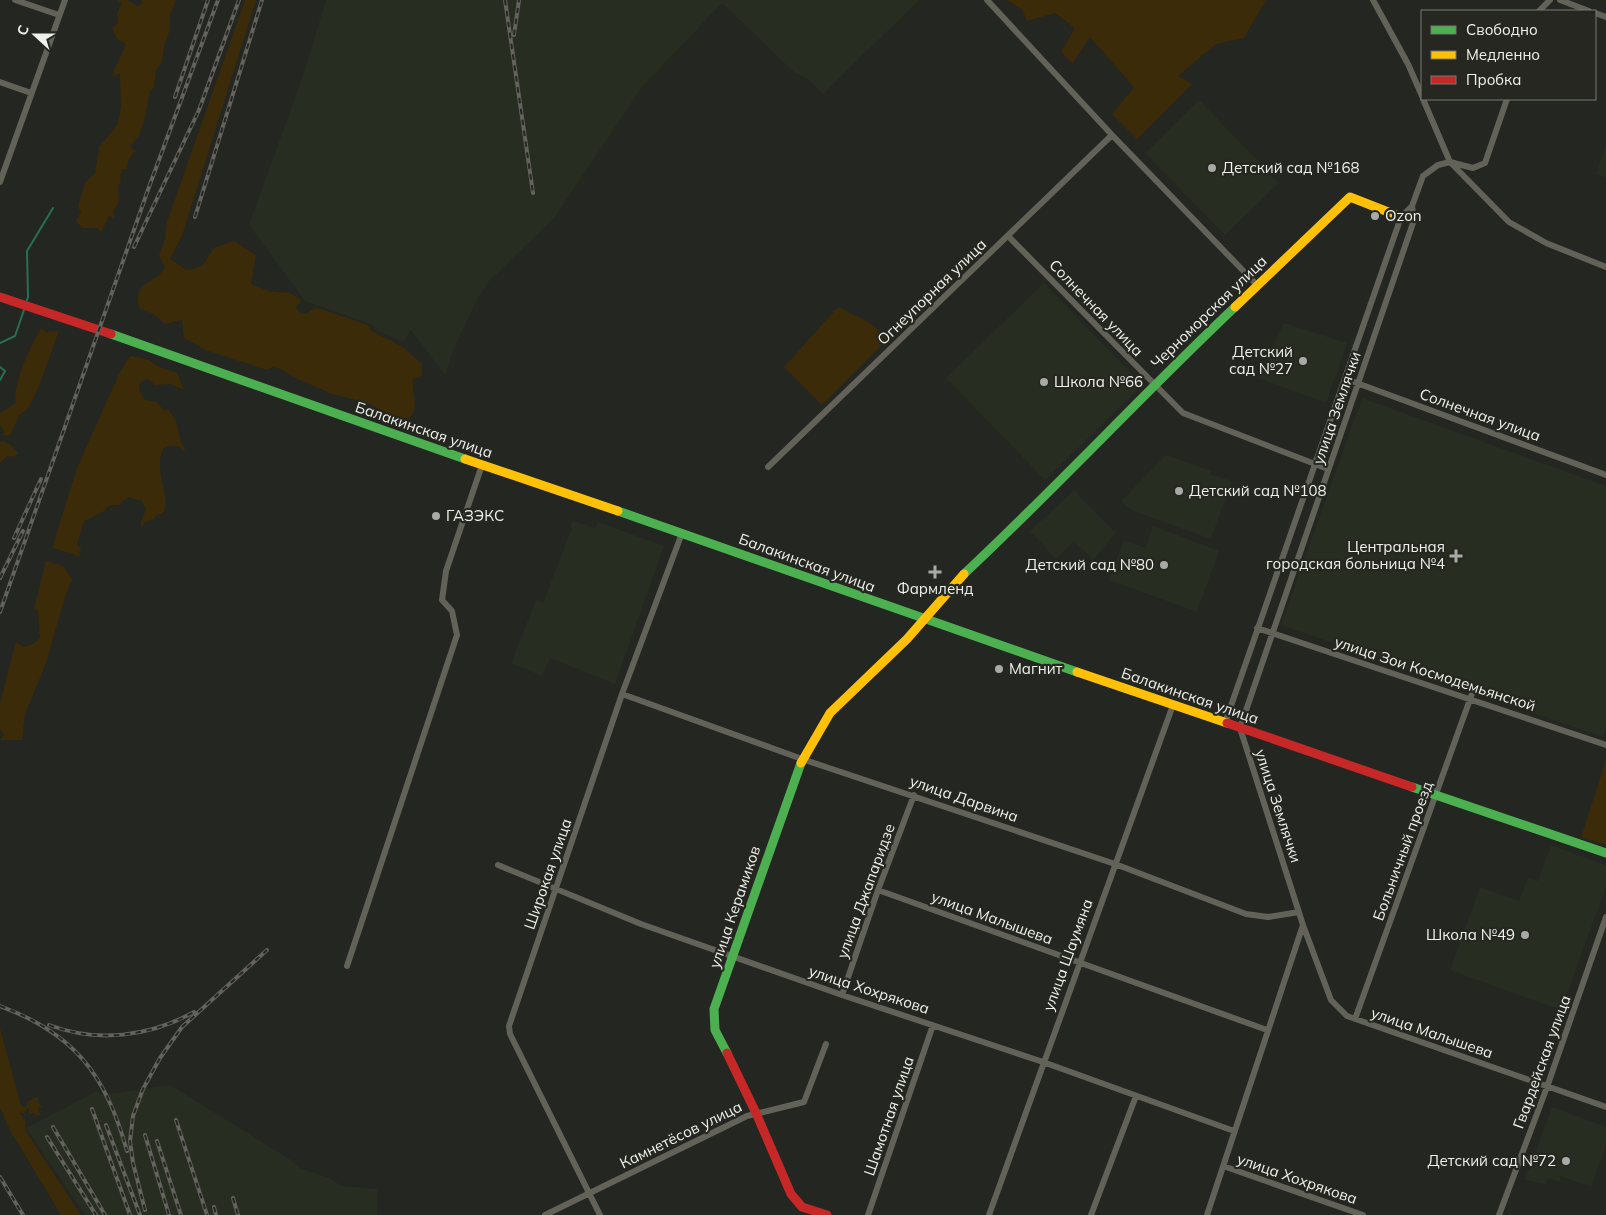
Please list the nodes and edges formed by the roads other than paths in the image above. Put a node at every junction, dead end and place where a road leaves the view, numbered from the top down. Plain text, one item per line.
1 (15, 0) edge
2 (64, 0) edge
3 (987, 0) edge
4 (1373, 0) edge
5 (1550, 0) edge
6 (1560, 0) edge
7 (1540, 10) edge
8 (1586, 10) edge
9 (59, 15) junction
10 (0, 82) edge
11 (31, 93) junction
12 (1421, 93) edge
13 (1424, 100) edge
14 (1507, 100) edge
15 (1112, 135) junction
16 (1450, 162) junction
17 (2, 168) edge
18 (0, 182) edge
19 (1412, 206) junction
20 (1401, 217) junction
21 (1008, 236) junction
22 (1606, 267) edge
23 (1257, 285) junction
24 (0, 297) edge
25 (1346, 379) junction
26 (1359, 384) junction
27 (1153, 385) junction
28 (1316, 464) junction
29 (482, 465) junction
30 (768, 467) dead end
31 (1328, 469) junction
32 (1606, 475) edge
33 (682, 533) junction
34 (924, 619) junction
35 (1256, 628) junction
36 (1271, 633) junction
37 (622, 694) junction
38 (1472, 695) junction
39 (1173, 704) junction
40 (1225, 723) junction
41 (1240, 728) junction
42 (1606, 745) edge
43 (802, 759) junction
44 (1438, 794) junction
45 (914, 795) junction
46 (1606, 853) edge
47 (1115, 864) junction
48 (498, 865) dead end
49 (557, 890) junction
50 (878, 890) junction
51 (1299, 912) junction
52 (1606, 917) edge
53 (1303, 925) junction
54 (732, 956) junction
55 (1078, 963) junction
56 (347, 966) dead end
57 (842, 995) junction
58 (1355, 1019) junction
59 (933, 1025) junction
60 (1267, 1030) junction
61 (826, 1044) dead end
62 (1043, 1062) junction
63 (1547, 1087) junction
64 (1136, 1096) junction
65 (1606, 1107) edge
66 (756, 1113) junction
67 (1234, 1131) junction
68 (1223, 1166) junction
69 (590, 1193) junction
70 (545, 1215) edge
71 (600, 1215) edge
72 (827, 1215) edge
73 (868, 1215) edge
74 (989, 1215) edge
75 (1091, 1215) edge
76 (1207, 1215) edge
77 (1364, 1215) edge
78 (1500, 1215) edge

1 - 9 street
2 - 9 street
3 - 15 street
4 - 12 street
5 - 7 street
6 - 8 street
9 - 11 street
10 - 11 street
11 - 17 street
13 - 16 street
14 - 16 street
15 - 21 street, Огнеупорная улица
15 - 23 street
16 - 19 street
16 - 22 street
17 - 18 street
19 - 20 street
19 - 26 street, улица Землячки
20 - 23 main road, Черноморская улица
20 - 25 street, улица Землячки
21 - 27 street, Солнечная улица
21 - 30 street, Огнеупорная улица
23 - 27 main road, Черноморская улица
24 - 29 main road, Балакинская улица
25 - 26 street, Солнечная улица
25 - 28 street, улица Землячки
26 - 31 street, улица Землячки
26 - 32 street, Солнечная улица
27 - 28 street, Солнечная улица
27 - 34 main road, Черноморская улица
28 - 31 street, Солнечная улица
28 - 35 street, улица Землячки
29 - 33 main road, Балакинская улица
29 - 56 street
31 - 36 street, улица Землячки
33 - 34 main road, Балакинская улица
33 - 37 street, Широкая улица
34 - 39 main road, Балакинская улица
34 - 43 main road, улица Керамиков
35 - 36 street, улица Зои Космодемьянской
35 - 40 street, улица Землячки
36 - 38 street, улица Зои Космодемьянской
36 - 41 street, улица Землячки
37 - 43 street, улица Дарвина
37 - 49 street, Широкая улица
38 - 42 street, улица Зои Космодемьянской
38 - 44 street, Больничный проезд
39 - 40 main road, Балакинская улица
39 - 47 street, улица Шаумяна
40 - 41 main road, Балакинская улица
41 - 44 main road, Балакинская улица
41 - 51 street, улица Землячки
43 - 45 street, улица Дарвина
43 - 54 main road, улица Керамиков
44 - 46 main road, Балакинская улица
44 - 58 street, Больничный проезд
45 - 47 street, улица Дарвина
45 - 50 street, улица Джапаридзе
47 - 51 street, улица Дарвина
47 - 55 street, улица Шаумяна
48 - 49 street, улица Хохрякова
49 - 54 street, улица Хохрякова
49 - 69 street, Широкая улица
50 - 55 street, улица Малышева
50 - 57 street, улица Джапаридзе
51 - 53 street, улица Землячки
52 - 63 street, Гвардейская улица
53 - 58 street, улица Малышева
53 - 60 street
54 - 57 street, улица Хохрякова
54 - 66 main road, улица Керамиков
55 - 60 street, улица Малышева
55 - 62 street, улица Шаумяна
57 - 59 street, улица Хохрякова
58 - 63 street, улица Малышева
59 - 62 street, улица Хохрякова
59 - 73 street, Шамотная улица
60 - 67 street
61 - 66 street, Камнетёсов улица
62 - 64 street, улица Хохрякова
62 - 74 street, улица Шаумяна
63 - 65 street, улица Малышева
63 - 78 street, Гвардейская улица
64 - 67 street, улица Хохрякова
64 - 75 street
66 - 69 street, Камнетёсов улица
66 - 72 main road, улица Керамиков
67 - 68 street
68 - 76 street
68 - 77 street, улица Хохрякова
69 - 70 street, Камнетёсов улица
69 - 71 street, Широкая улица

